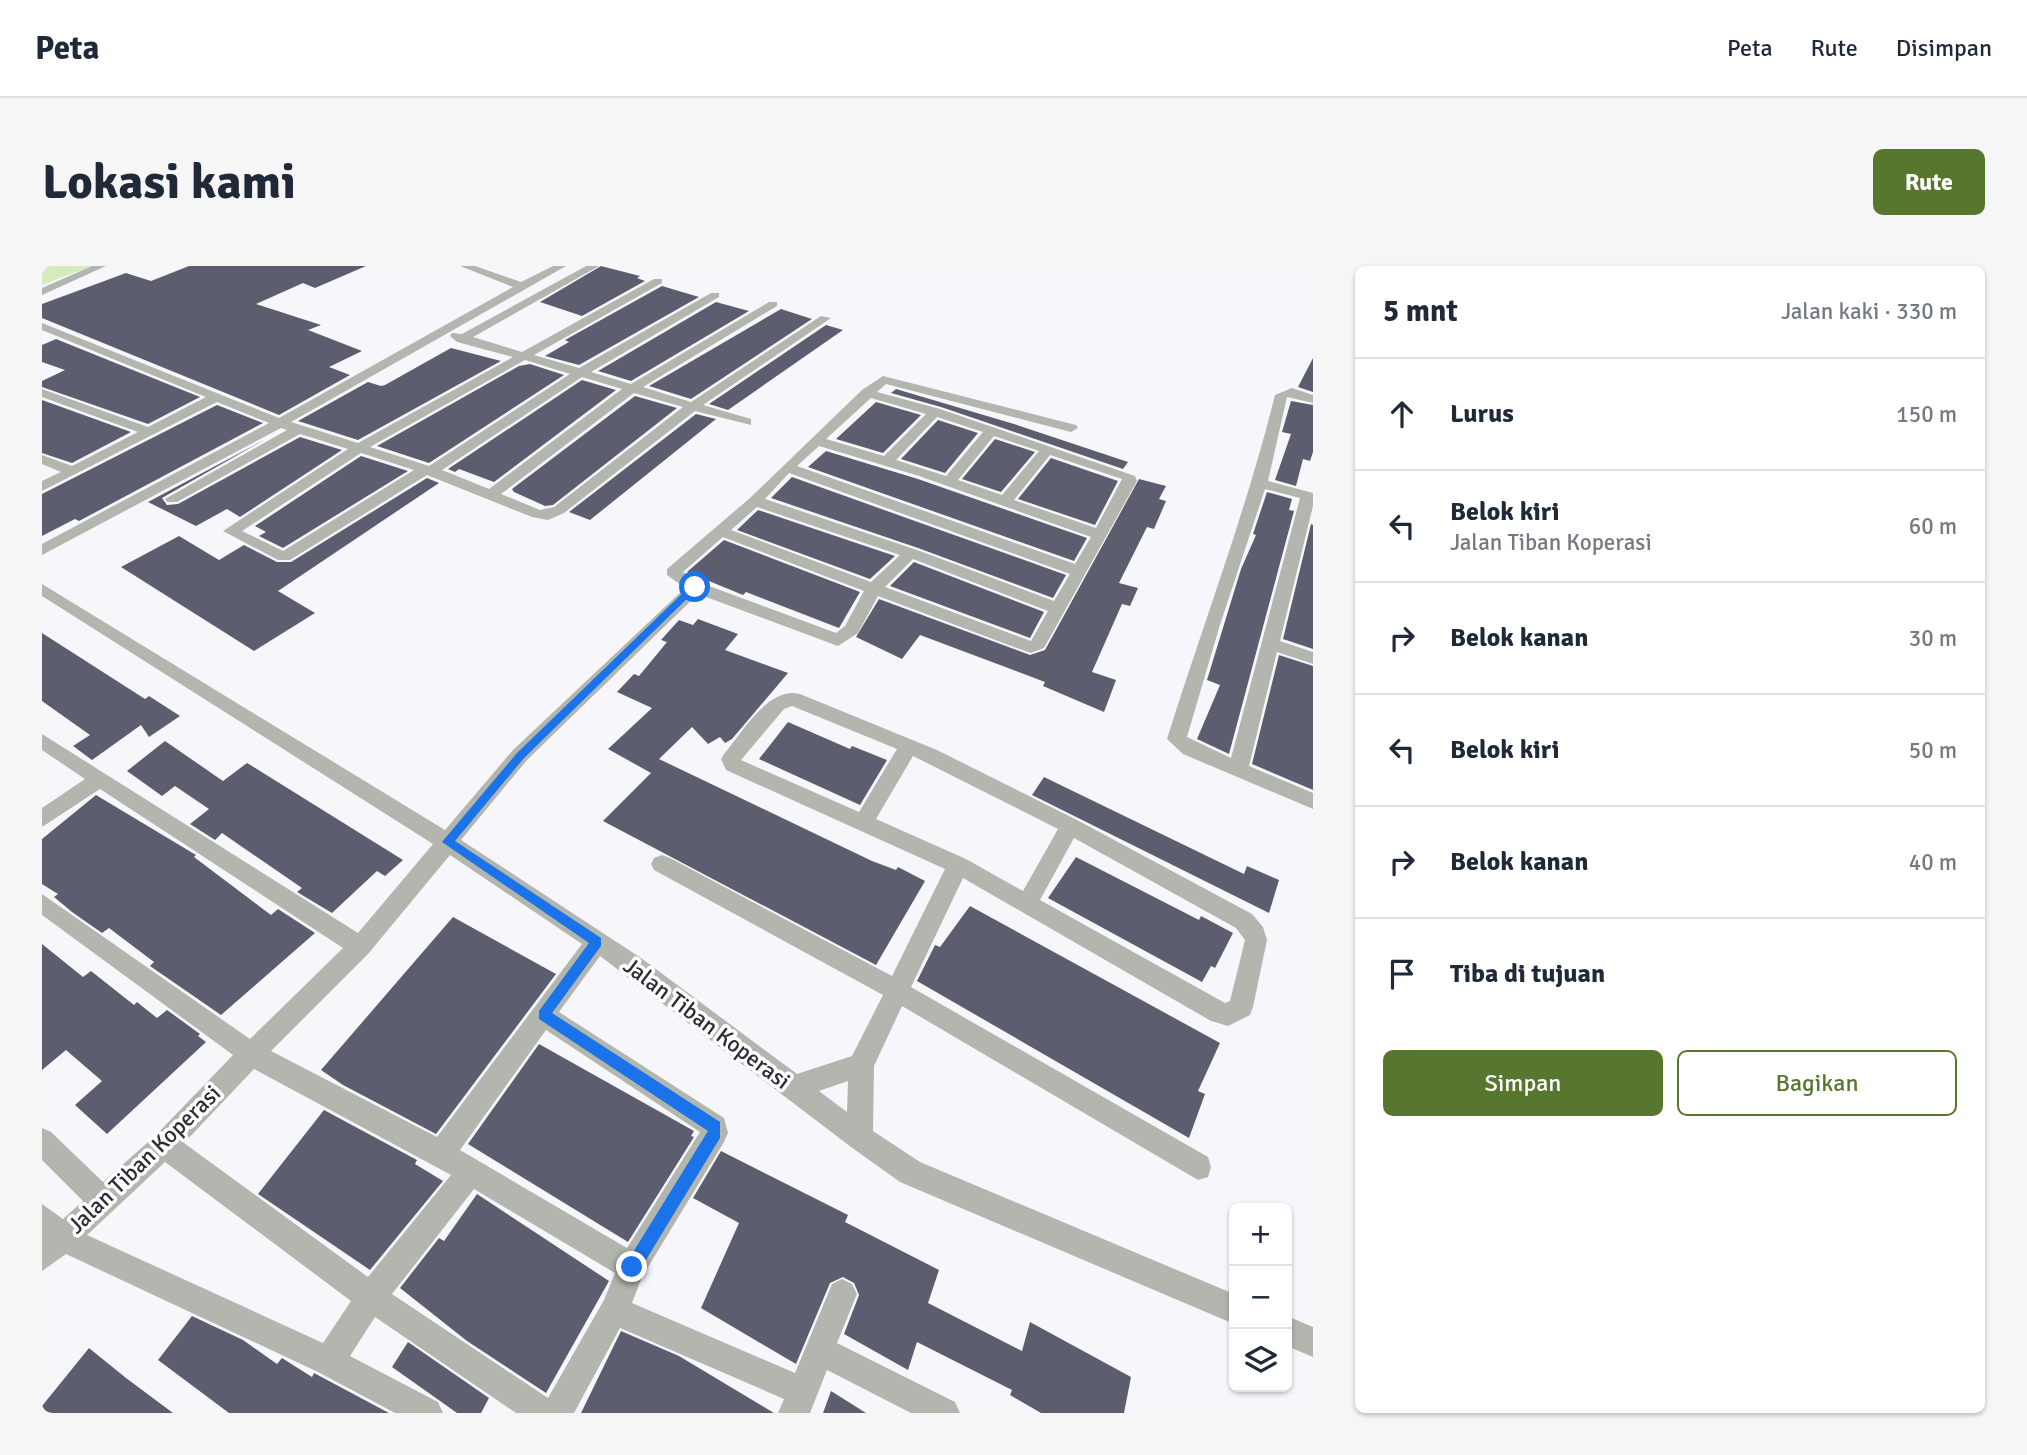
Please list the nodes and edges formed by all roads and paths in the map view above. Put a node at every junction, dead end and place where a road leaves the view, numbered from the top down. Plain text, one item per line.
1 (101, 266) edge
2 (465, 266) edge
3 (502, 266) edge
4 (561, 266) edge
5 (594, 266) edge
6 (488, 273) junction
7 (658, 281) dead end
8 (522, 286) junction
9 (42, 292) edge
10 (715, 295) dead end
11 (773, 304) dead end
12 (825, 318) dead end
13 (42, 326) edge
14 (444, 332) junction
15 (63, 334) junction
16 (457, 341) junction
17 (42, 344) edge
18 (521, 357) junction
19 (578, 374) junction
20 (631, 389) junction
21 (42, 393) edge
22 (867, 393) junction
23 (219, 396) junction
24 (1313, 399) edge
25 (692, 407) junction
26 (935, 412) junction
27 (746, 422) dead end
28 (280, 423) junction
29 (305, 426) junction
30 (1071, 428) dead end
31 (147, 431) junction
32 (991, 431) junction
33 (818, 440) junction
34 (359, 448) junction
35 (1047, 450) junction
36 (42, 459) edge
37 (887, 461) junction
38 (787, 467) junction
39 (72, 471) junction
40 (427, 471) junction
41 (949, 482) junction
42 (1260, 483) junction
43 (42, 487) edge
44 (490, 496) junction
45 (1310, 496) edge
46 (172, 499) dead end
47 (755, 501) junction
48 (1005, 501) junction
49 (718, 530) junction
50 (1098, 534) junction
51 (42, 550) edge
52 (911, 553) junction
53 (1078, 571) junction
54 (695, 587) junction
55 (874, 588) junction
56 (42, 589) edge
57 (1059, 609) junction
58 (1270, 644) junction
59 (1313, 658) edge
60 (42, 741) edge
61 (909, 746) junction
62 (1238, 769) junction
63 (99, 779) junction
64 (1313, 801) edge
65 (42, 819) edge
66 (864, 821) junction
67 (1070, 826) junction
68 (447, 842) junction
69 (662, 864) dead end
70 (958, 865) junction
71 (1027, 903) junction
72 (42, 904) edge
73 (597, 942) junction
74 (360, 947) junction
75 (899, 992) junction
76 (543, 1015) junction
77 (251, 1054) junction
78 (861, 1065) junction
79 (793, 1088) junction
80 (860, 1138) junction
81 (42, 1141) edge
82 (164, 1145) junction
83 (441, 1154) junction
84 (1198, 1167) dead end
85 (470, 1173) junction
86 (102, 1201) junction
87 (49, 1238) edge
88 (632, 1267) junction
89 (842, 1294) dead end
90 (371, 1297) junction
91 (1229, 1307) edge
92 (614, 1310) junction
93 (1292, 1333) edge
94 (1313, 1342) edge
95 (820, 1350) junction
96 (329, 1361) junction
97 (798, 1402) edge
98 (427, 1413) edge
99 (543, 1413) edge
100 (557, 1413) edge
101 (944, 1413) edge

1 - 9 street
2 - 6 street
3 - 6 street
4 - 8 street
5 - 16 street
6 - 8 street
7 - 18 street
8 - 14 street
10 - 19 street
11 - 20 street
12 - 25 street
13 - 15 street
14 - 16 street
14 - 28 street
15 - 17 street
15 - 23 street
16 - 18 street
18 - 19 street
18 - 34 street
19 - 20 street
19 - 40 street
20 - 25 street
20 - 44 street
21 - 31 street
22 - 26 street
22 - 30 street
22 - 33 street
23 - 28 street
23 - 31 street
24 - 42 street
25 - 27 street
25 - 44 street
26 - 32 street
26 - 37 street
28 - 29 street
28 - 51 street
29 - 34 street
29 - 46 street
31 - 39 street
32 - 35 street
32 - 41 street
33 - 37 street
33 - 38 street
34 - 40 street
34 - 40 street
35 - 48 street
35 - 50 street
36 - 39 street
37 - 41 street
38 - 47 street
38 - 53 street
39 - 43 street
40 - 44 street
41 - 48 street
42 - 45 street
42 - 62 street
45 - 58 street
47 - 49 street
47 - 52 street
48 - 50 street
49 - 54 street
49 - 55 street
50 - 53 street
52 - 55 street
52 - 57 street
53 - 57 street
54 - 55 street
54 - 68 street
55 - 57 street
56 - 68 street
58 - 59 street
58 - 62 street
60 - 63 street
61 - 66 street
61 - 66 street
61 - 67 street
62 - 64 street
63 - 65 street
63 - 74 street
66 - 70 street
67 - 71 street
67 - 71 street
68 - 73 street, Jalan Tiban Koperasi
68 - 74 street, Jalan Tiban Koperasi
69 - 75 street
70 - 71 street
70 - 75 street
72 - 77 street
73 - 76 street
73 - 79 street, Jalan Tiban Koperasi
74 - 77 street, Jalan Tiban Koperasi
75 - 78 street
75 - 84 street
76 - 83 street
76 - 88 street
77 - 82 street, Jalan Tiban Koperasi
77 - 83 street
78 - 79 street
78 - 80 street
79 - 80 street, Jalan Tiban Koperasi
80 - 91 street, Jalan Tiban Koperasi
81 - 86 street
82 - 86 street, Jalan Tiban Koperasi
82 - 90 street
83 - 85 street
85 - 88 street
85 - 90 street
86 - 87 street, Jalan Tiban Koperasi
87 - 96 street
88 - 92 street
89 - 95 street
90 - 96 street
90 - 99 street
92 - 97 street
92 - 100 street
93 - 94 street
95 - 97 street
95 - 101 street
96 - 98 street

